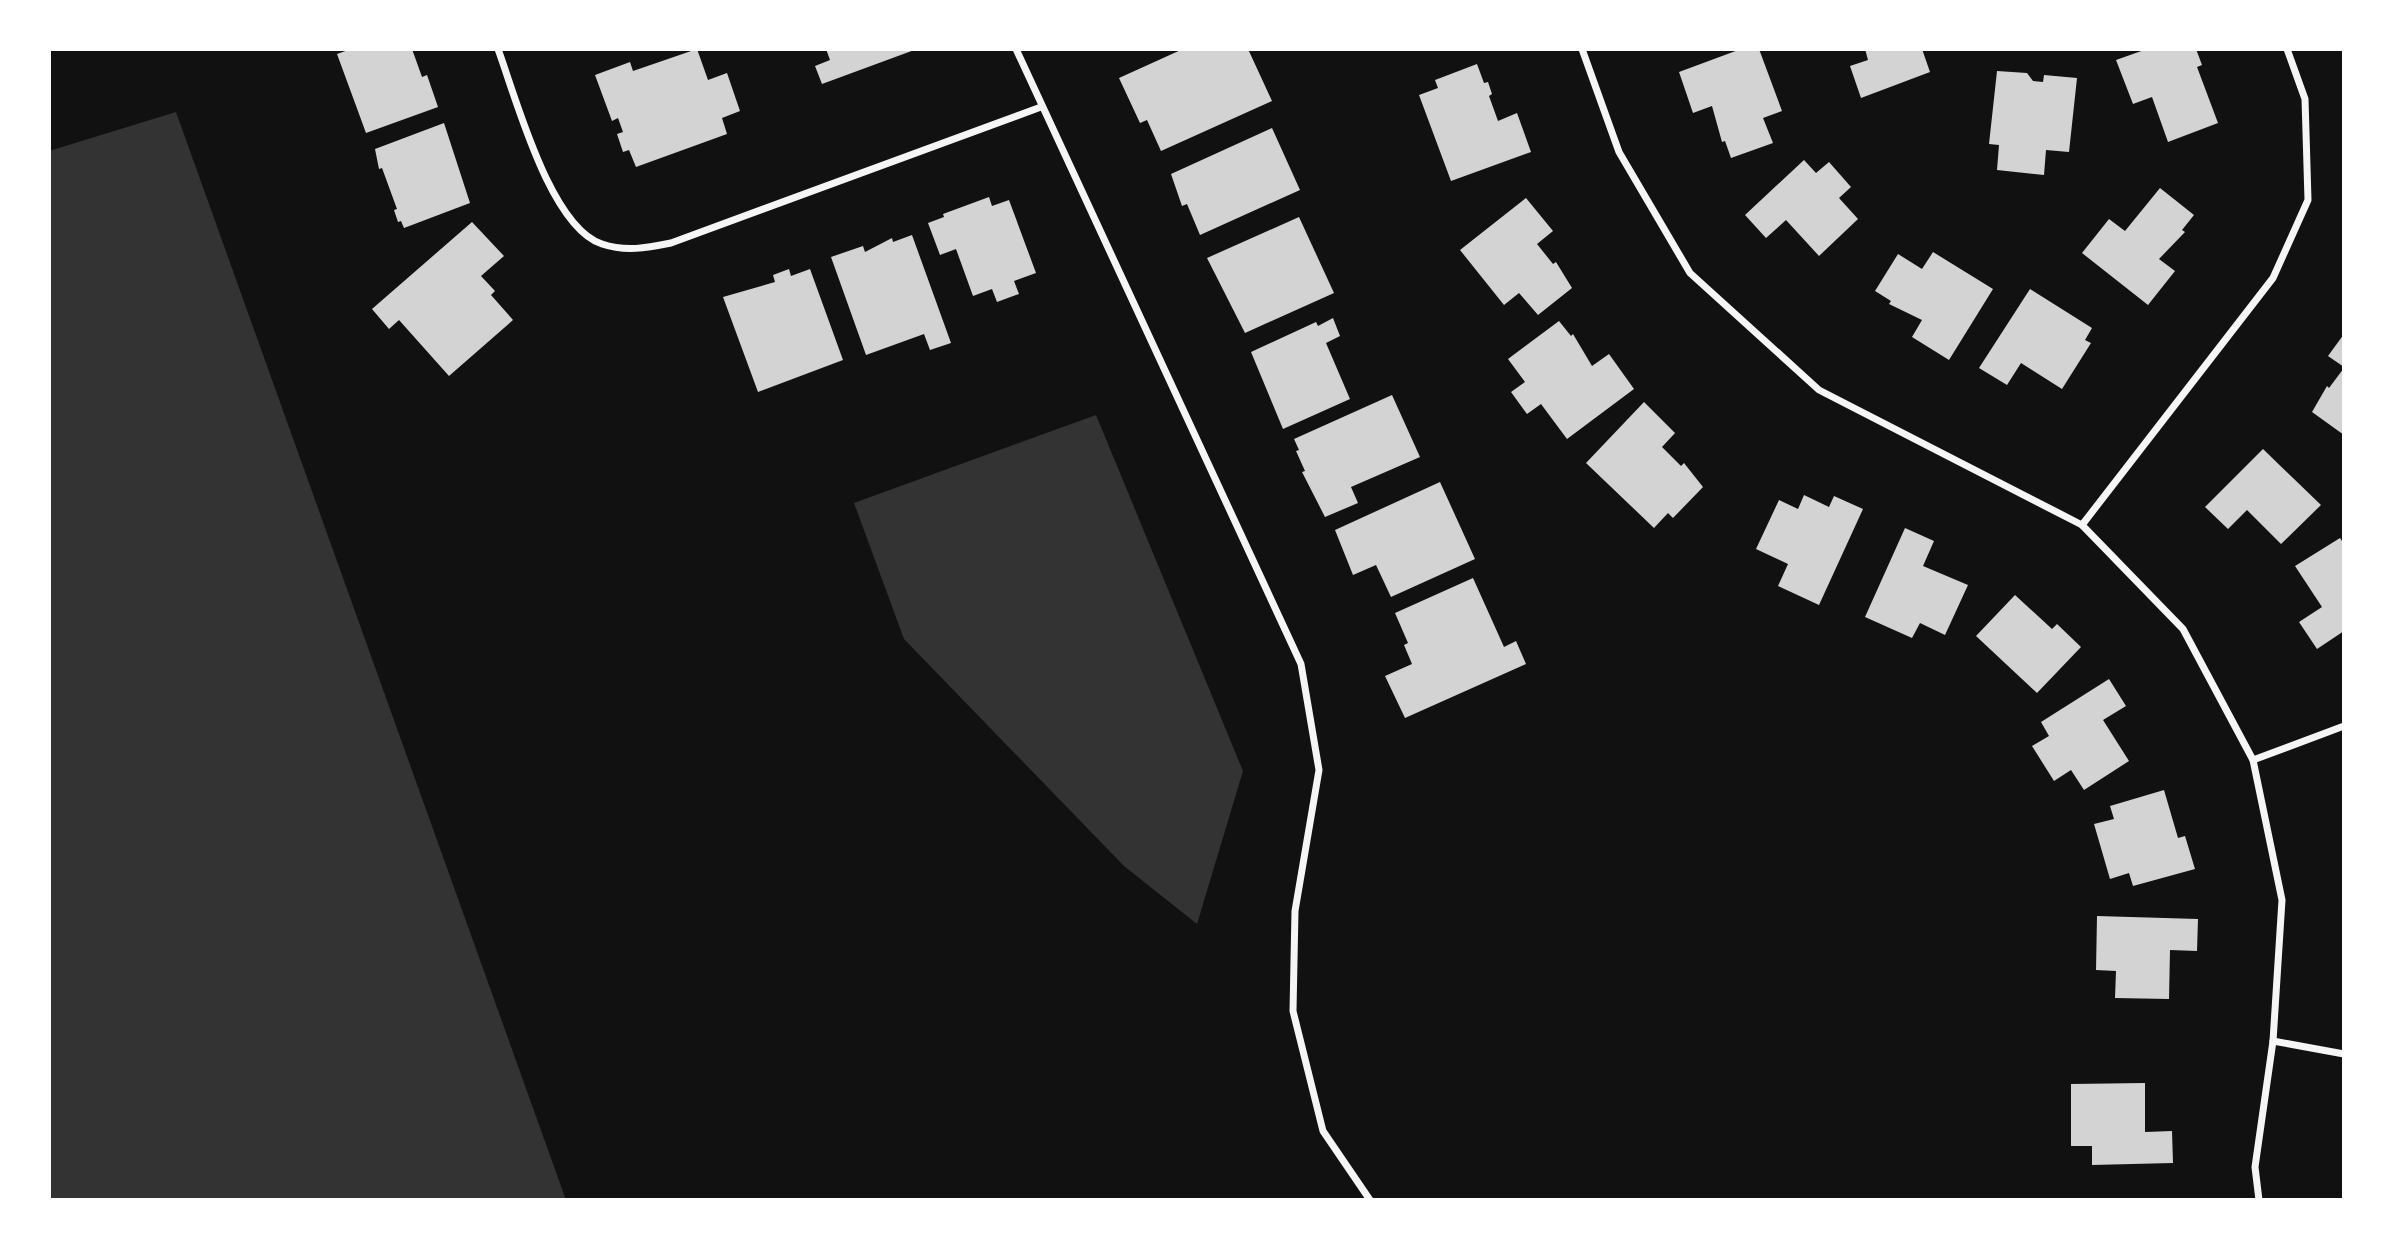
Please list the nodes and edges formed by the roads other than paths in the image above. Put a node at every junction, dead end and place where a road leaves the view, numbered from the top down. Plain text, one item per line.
1 (498, 49) edge
2 (1016, 49) edge
3 (1582, 49) edge
4 (2287, 49) edge
5 (1041, 107) junction
6 (2082, 525) junction
7 (2344, 726) edge
8 (2253, 760) junction
9 (2273, 1041) junction
10 (2344, 1054) edge
11 (1370, 1200) edge
12 (2259, 1200) edge

1 - 5 street
2 - 5 street
3 - 6 street
4 - 6 street
5 - 11 street
6 - 8 street
7 - 8 street
8 - 9 street
9 - 10 street
9 - 12 street

